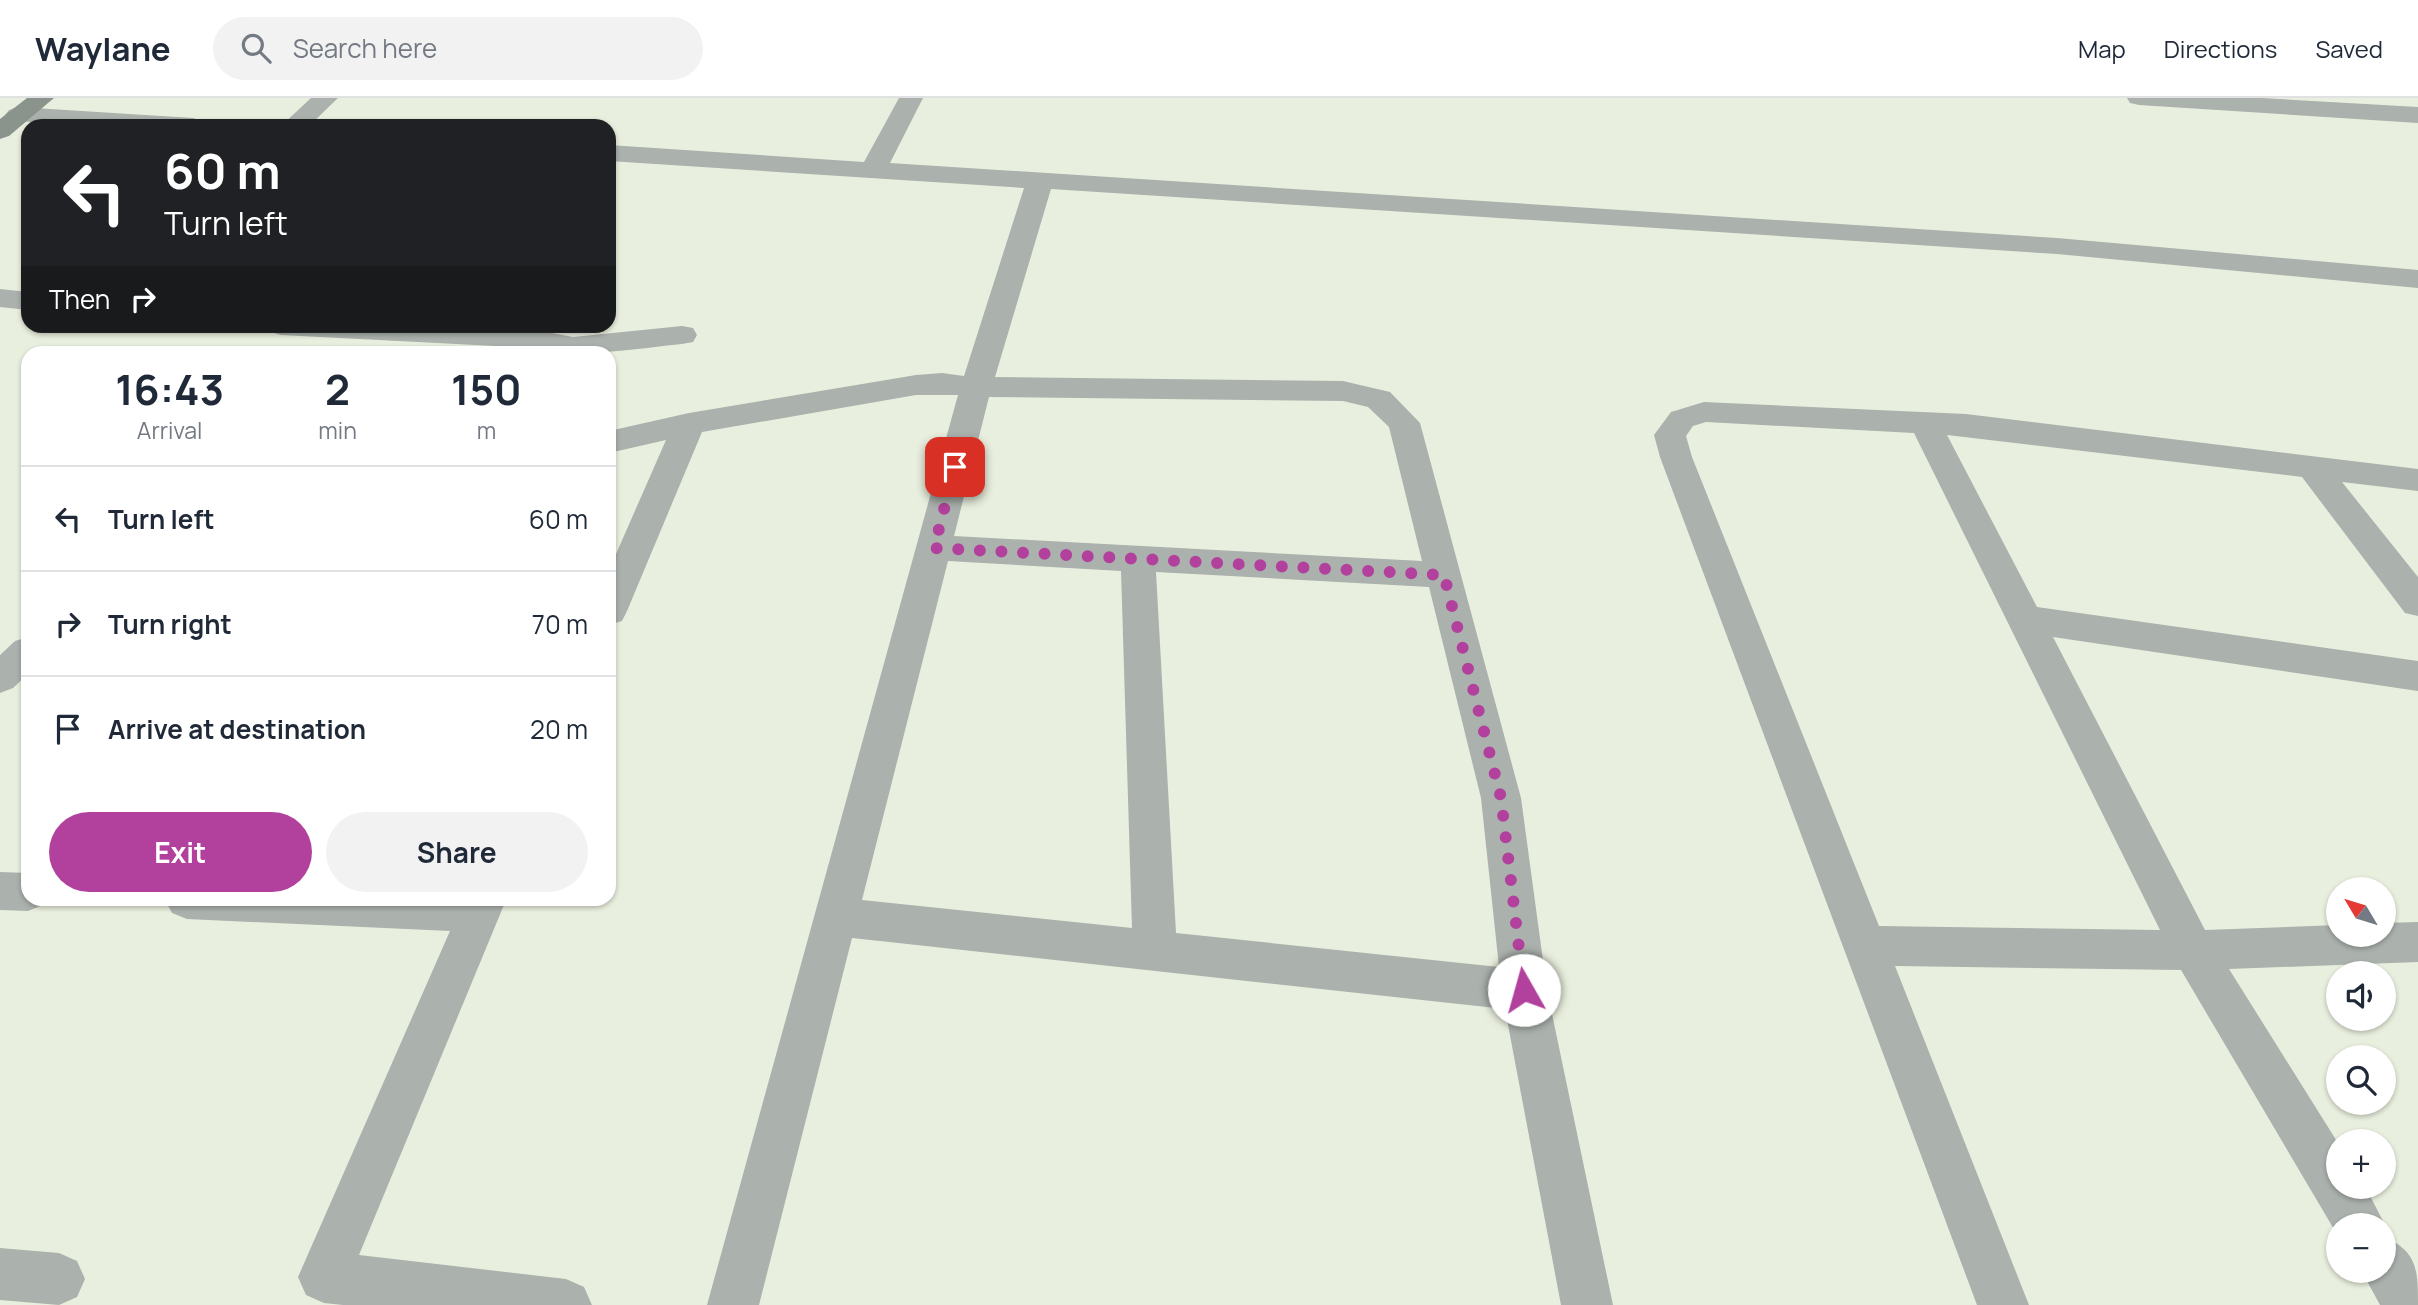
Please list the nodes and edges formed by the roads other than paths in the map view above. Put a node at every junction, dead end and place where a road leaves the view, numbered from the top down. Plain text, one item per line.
1 (42, 98) edge
2 (326, 98) edge
3 (911, 98) edge
4 (2138, 98) edge
5 (2336, 104) edge
6 (2418, 115) edge
7 (302, 119) edge
8 (9, 123) edge
9 (616, 153) edge
10 (873, 170) junction
11 (1040, 180) junction
12 (2418, 279) edge
13 (0, 298) edge
14 (21, 300) edge
15 (453, 333) edge
16 (682, 335) dead end
17 (573, 346) edge
18 (573, 346) edge
19 (976, 387) junction
20 (1924, 423) junction
21 (689, 424) junction
22 (616, 440) edge
23 (2311, 466) junction
24 (2418, 480) edge
25 (934, 548) junction
26 (1138, 558) junction
27 (1444, 575) junction
28 (616, 595) edge
29 (2418, 603) edge
30 (2025, 619) junction
31 (21, 658) edge
32 (2418, 676) edge
33 (0, 678) edge
34 (0, 891) edge
35 (21, 892) edge
36 (482, 906) edge
37 (836, 917) junction
38 (2418, 942) edge
39 (1864, 946) junction
40 (2193, 950) junction
41 (1155, 951) junction
42 (1524, 990) junction
43 (2353, 1213) edge
44 (0, 1274) edge
45 (59, 1279) dead end
46 (317, 1291) edge
47 (566, 1305) edge
48 (733, 1305) edge
49 (1587, 1305) edge
50 (2003, 1305) edge

1 - 8 street
2 - 7 street
3 - 10 street
4 - 5 street
5 - 6 street
9 - 10 street
10 - 11 street
11 - 12 street
11 - 19 street
13 - 14 street
15 - 18 street
16 - 17 street
19 - 21 street
19 - 25 street
19 - 27 street
20 - 23 street
20 - 30 street
20 - 39 street
21 - 22 street
21 - 28 street
23 - 24 street
23 - 29 street
25 - 26 street
25 - 37 street
26 - 27 street
26 - 41 street
27 - 42 street
30 - 32 street
30 - 40 street
31 - 33 street
34 - 35 street
36 - 46 street
37 - 41 street
37 - 48 street
38 - 40 street
39 - 40 street
39 - 50 street
40 - 43 street
41 - 42 street
42 - 49 street
44 - 45 street
46 - 47 street

